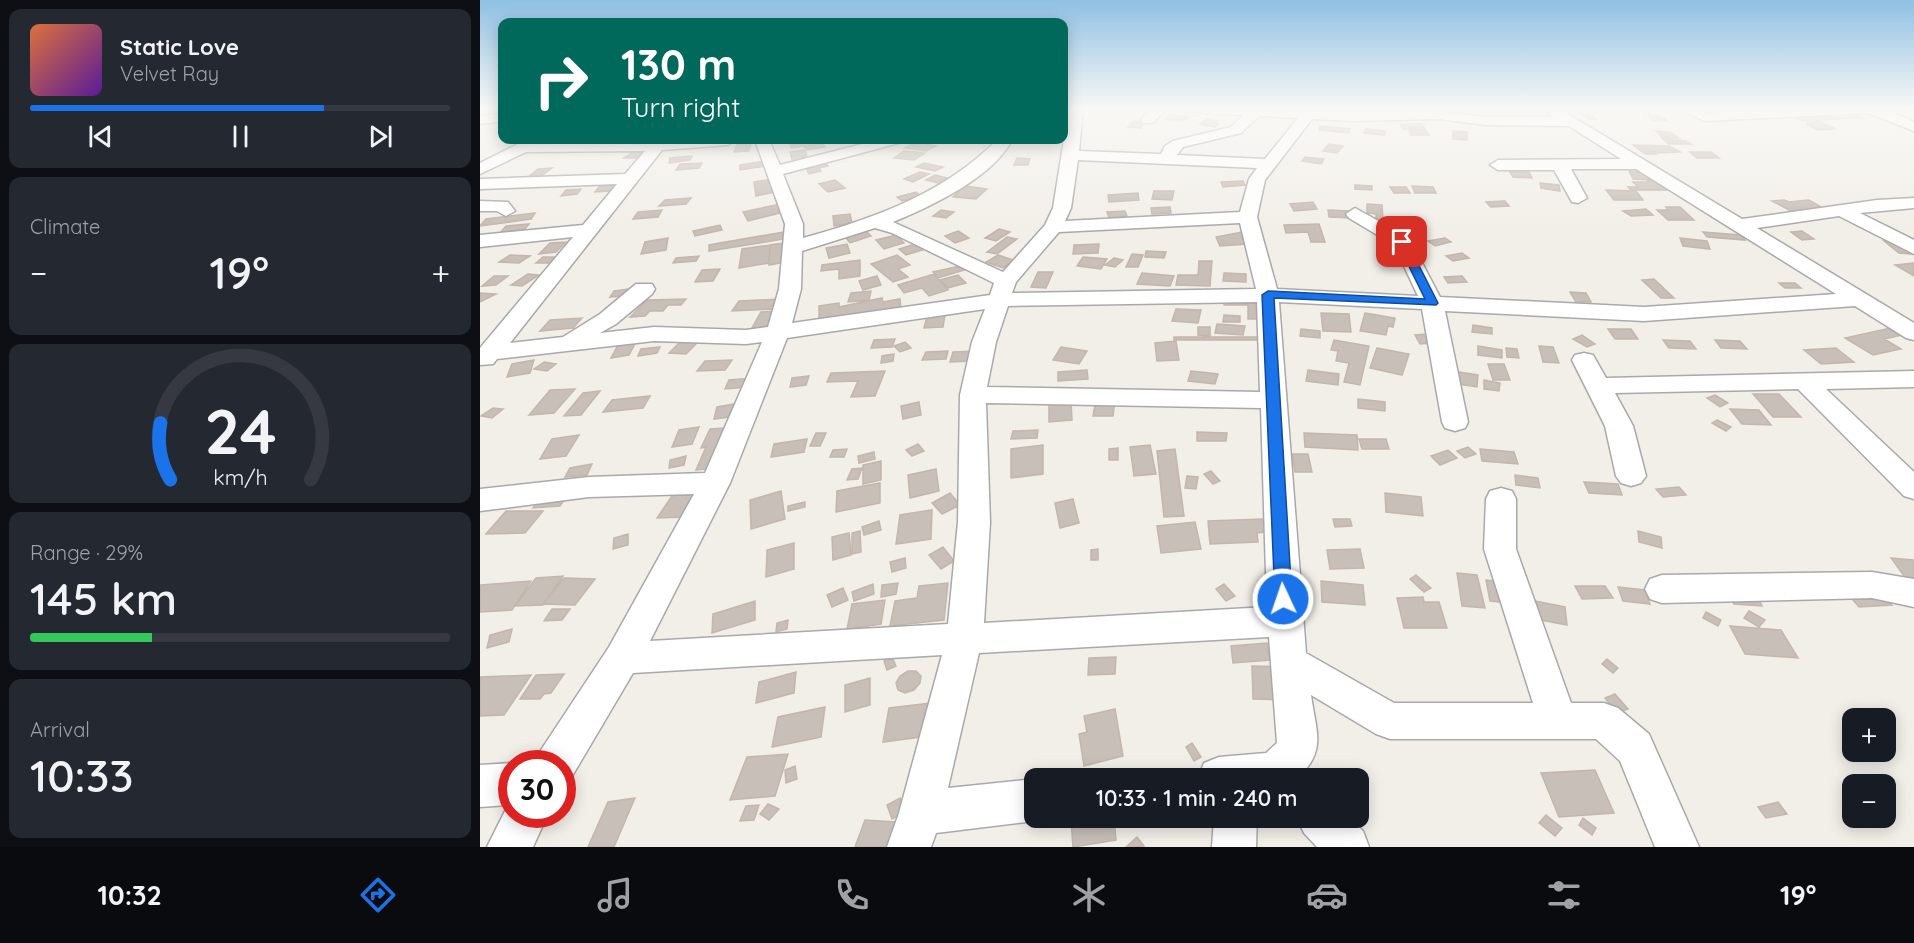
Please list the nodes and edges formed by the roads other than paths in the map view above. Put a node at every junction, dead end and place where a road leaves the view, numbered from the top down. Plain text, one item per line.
1 (521, 148) edge
2 (586, 148) edge
3 (656, 148) edge
4 (765, 148) edge
5 (866, 148) edge
6 (997, 148) edge
7 (1070, 148) edge
8 (1173, 148) edge
9 (1281, 148) edge
10 (1613, 148) edge
11 (518, 149) junction
12 (480, 151) edge
13 (1069, 155) junction
14 (1167, 159) junction
15 (1268, 164) junction
16 (1640, 164) junction
17 (1498, 165) dead end
18 (1560, 165) junction
19 (480, 169) edge
20 (773, 172) junction
21 (629, 179) junction
22 (480, 184) edge
23 (1578, 198) dead end
24 (1914, 203) edge
25 (480, 206) edge
26 (1841, 210) junction
27 (506, 211) dead end
28 (1355, 214) dead end
29 (1248, 217) junction
30 (878, 223) junction
31 (1738, 225) junction
32 (1053, 227) junction
33 (588, 230) junction
34 (503, 239) junction
35 (480, 241) edge
36 (793, 247) junction
37 (1914, 248) edge
38 (480, 255) edge
39 (644, 289) dead end
40 (1004, 290) junction
41 (1268, 295) junction
42 (1859, 299) junction
43 (1432, 303) junction
44 (778, 331) junction
45 (1914, 333) edge
46 (565, 344) junction
47 (485, 358) edge
48 (1584, 360) dead end
49 (1914, 379) edge
50 (1806, 383) junction
51 (1599, 386) junction
52 (973, 395) junction
53 (1273, 400) junction
54 (1455, 422) dead end
55 (1631, 476) dead end
56 (715, 483) junction
57 (1914, 489) edge
58 (1501, 499) dead end
59 (480, 500) edge
60 (1662, 589) dead end
61 (1914, 593) edge
62 (1284, 621) junction
63 (965, 638) junction
64 (622, 658) junction
65 (1289, 662) junction
66 (1558, 721) junction
67 (565, 750) edge
68 (1259, 768) edge
69 (498, 785) edge
70 (480, 786) edge
71 (1024, 803) edge
72 (519, 828) edge
73 (1240, 828) edge
74 (1329, 828) edge
75 (915, 830) edge
76 (509, 847) edge
77 (1234, 847) edge
78 (1347, 847) edge
79 (1677, 847) edge

1 - 11 street
2 - 11 street
3 - 21 street
4 - 20 street
5 - 20 street
6 - 30 street
7 - 13 street
8 - 14 street
9 - 15 street
10 - 16 street
11 - 12 street
11 - 19 street
13 - 14 street
13 - 32 street
14 - 15 street
15 - 29 street
16 - 18 street
16 - 31 street
17 - 18 street
18 - 23 street
20 - 36 street
21 - 22 street
21 - 33 street
24 - 26 street
25 - 27 street
26 - 31 street
26 - 37 street
28 - 43 street
29 - 32 street
29 - 41 street
30 - 36 street
30 - 40 street
31 - 42 street
32 - 40 street
33 - 34 street
33 - 47 street
34 - 35 street
34 - 38 street
36 - 44 street
39 - 46 street
40 - 41 street
40 - 44 street
40 - 52 street
41 - 43 street
41 - 53 street
42 - 43 street
42 - 45 street
43 - 54 street
44 - 46 street
44 - 56 street
46 - 47 street
48 - 51 street
49 - 50 street
50 - 51 street
50 - 57 street
51 - 55 street
52 - 53 street
52 - 63 street
53 - 62 street
56 - 59 street
56 - 64 street
58 - 66 street
60 - 61 street
62 - 63 street
62 - 65 street
63 - 64 street
63 - 75 street
64 - 67 street
65 - 66 street
65 - 68 street
66 - 79 street
69 - 70 street
71 - 75 street
72 - 76 street
73 - 77 street
74 - 78 street

